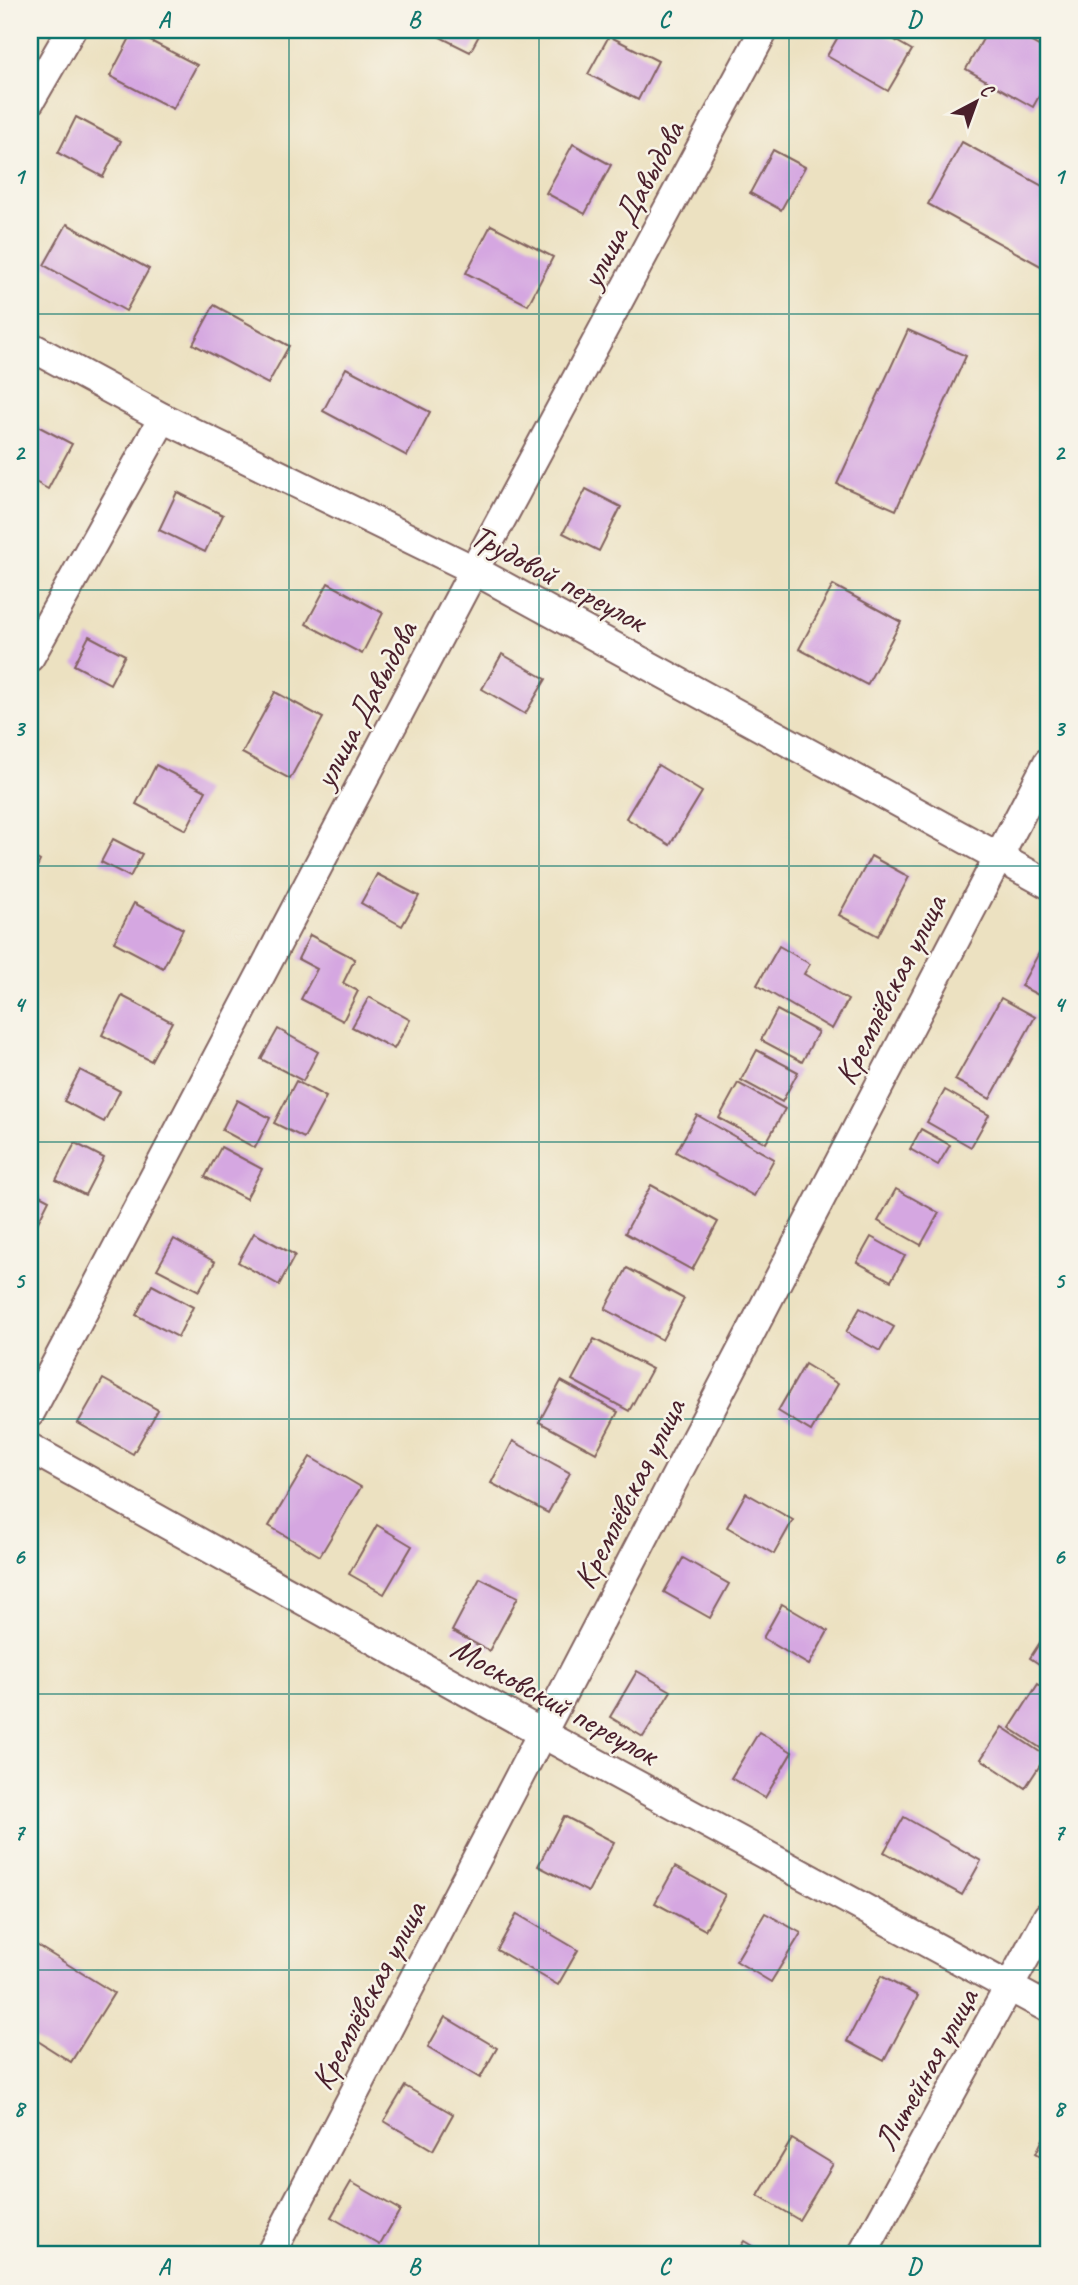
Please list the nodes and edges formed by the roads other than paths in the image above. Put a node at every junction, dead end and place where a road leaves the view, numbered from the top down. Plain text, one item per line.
1 (71, 30) edge
2 (764, 30) edge
3 (30, 101) edge
4 (30, 346) edge
5 (163, 418) junction
6 (474, 570) junction
7 (30, 657) edge
8 (1048, 762) edge
9 (998, 855) junction
10 (1048, 884) edge
11 (30, 1413) edge
12 (30, 1448) edge
13 (543, 1734) junction
14 (1048, 1916) edge
15 (1010, 1987) junction
16 (1048, 2008) edge
17 (270, 2255) edge
18 (862, 2255) edge

1 - 3 street
2 - 6 street, улица Давыдова
4 - 5 street, Трудовой переулок
5 - 6 street, Трудовой переулок
5 - 7 street
6 - 9 street, Трудовой переулок
6 - 11 street, улица Давыдова
8 - 9 street, Кремлёвская улица
9 - 10 street, Трудовой переулок
9 - 13 street, Кремлёвская улица
12 - 13 street, Московский переулок
13 - 15 street, Московский переулок
13 - 17 street, Кремлёвская улица
14 - 15 street, Литейная улица
15 - 16 street, Московский переулок
15 - 18 street, Литейная улица

